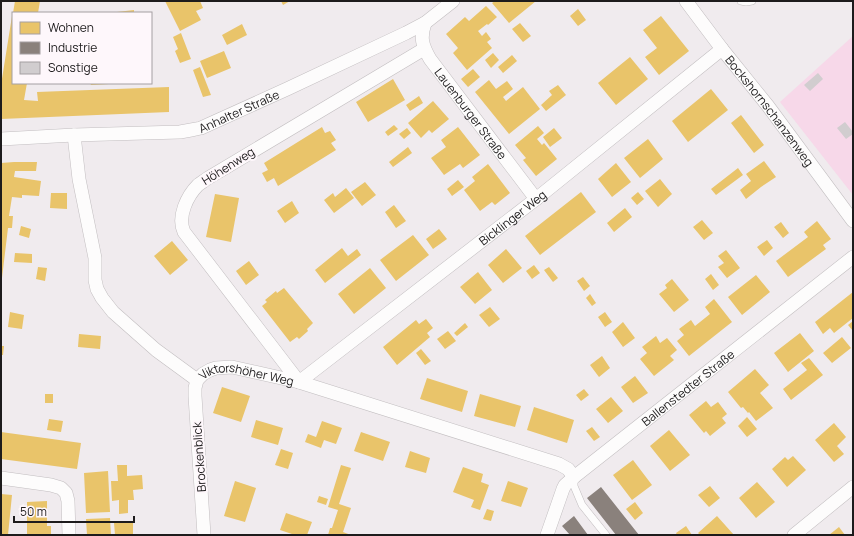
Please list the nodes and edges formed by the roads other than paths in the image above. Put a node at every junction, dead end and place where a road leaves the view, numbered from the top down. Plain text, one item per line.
1 (453, 1) edge
2 (686, 1) edge
3 (741, 1) edge
4 (752, 1) edge
5 (425, 23) junction
6 (424, 49) junction
7 (722, 49) junction
8 (74, 135) junction
9 (1, 139) edge
10 (536, 199) junction
11 (853, 221) edge
12 (853, 257) edge
13 (198, 380) junction
14 (299, 382) junction
15 (574, 477) junction
16 (1, 478) edge
17 (853, 487) edge
18 (206, 534) edge
19 (69, 535) edge
20 (547, 535) edge
21 (606, 535) edge
22 (794, 535) edge

1 - 5 street, Anhalter Straße
2 - 7 street, Bockshornschanzenweg
3 - 4 lane
5 - 6 street
5 - 8 street, Anhalter Straße
6 - 10 street, Lauenburger Straße
6 - 14 street, Höhenweg
7 - 10 street, Bicklinger Weg
7 - 11 street, Bockshornschanzenweg
8 - 9 street, Anhalter Straße
8 - 13 street, Viktorshöher Weg
10 - 14 street, Bicklinger Weg
12 - 15 street, Ballenstedter Straße
13 - 14 street, Viktorshöher Weg
13 - 18 street, Brockenblick
14 - 15 street, Viktorshöher Weg
15 - 20 street, Ballenstedter Straße
15 - 21 lane
16 - 19 street
17 - 22 street

